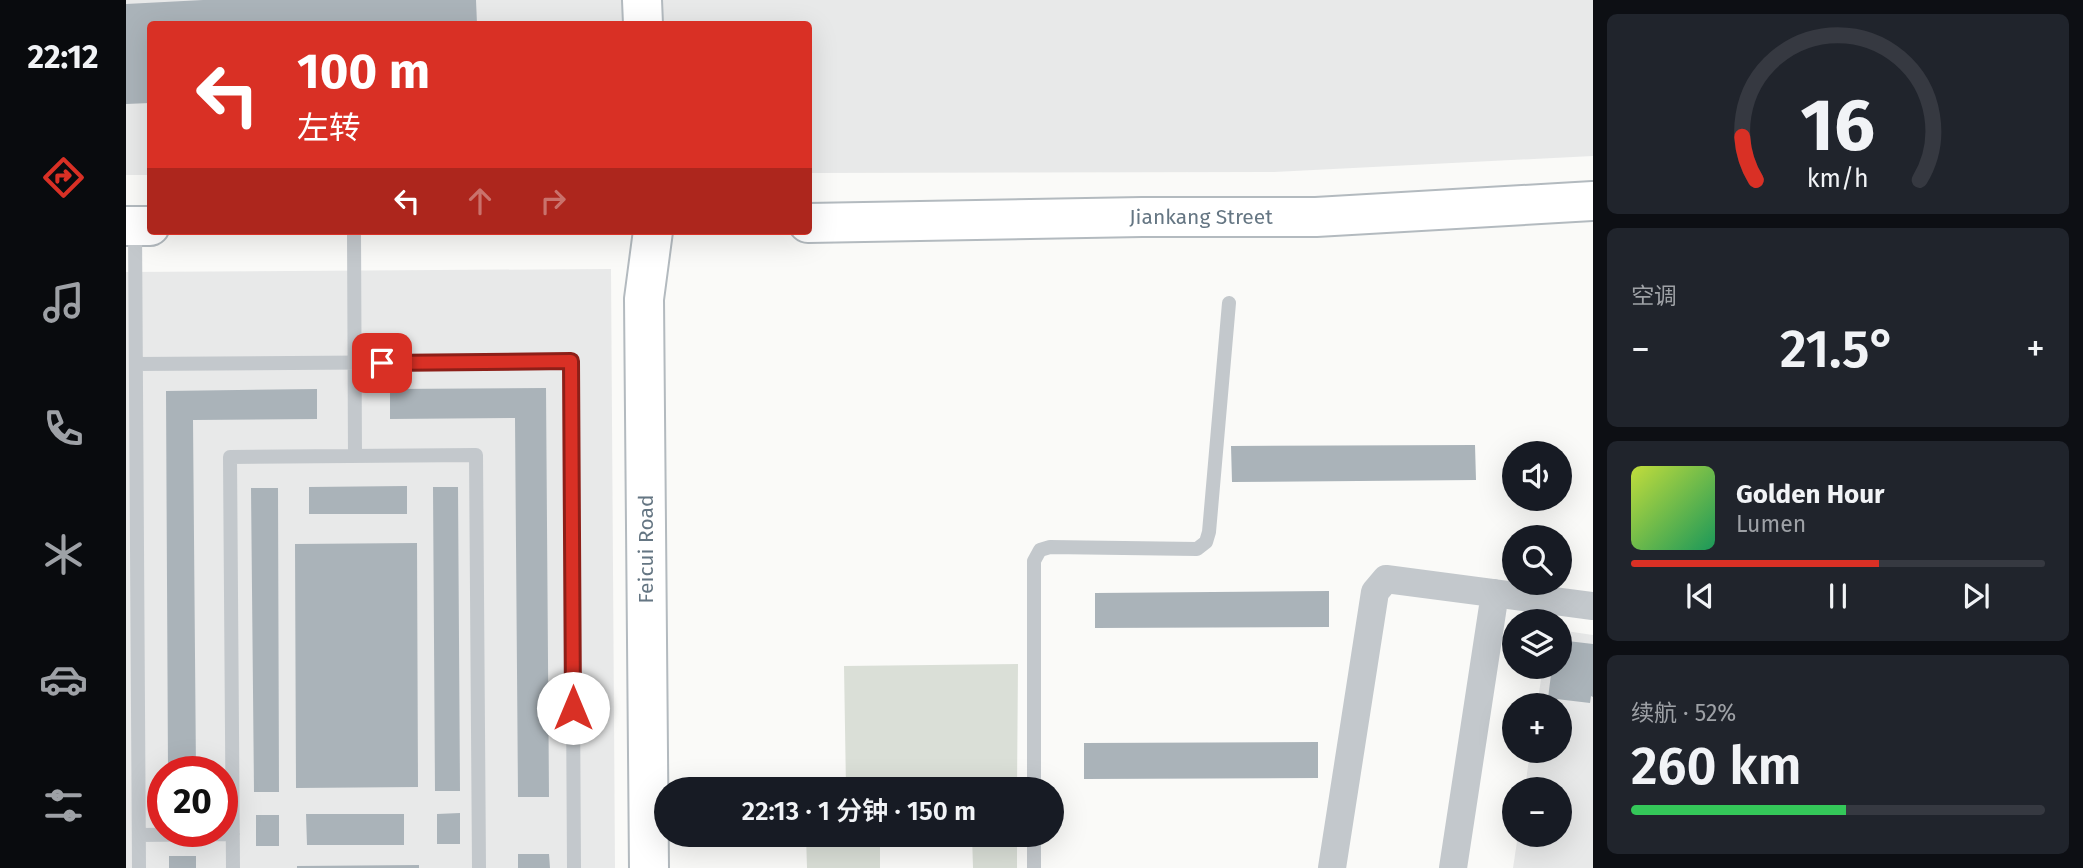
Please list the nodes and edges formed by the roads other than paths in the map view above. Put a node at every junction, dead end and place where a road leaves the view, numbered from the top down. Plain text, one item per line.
1 (642, 0) edge
2 (643, 21) edge
3 (1593, 201) edge
4 (812, 223) edge
5 (137, 226) edge
6 (354, 235) edge
7 (653, 235) edge
8 (655, 235) edge
9 (1229, 303) dead end
10 (355, 363) junction
11 (136, 364) junction
12 (355, 456) junction
13 (1495, 593) junction
14 (1593, 607) edge
15 (232, 756) edge
16 (675, 777) edge
17 (1034, 777) edge
18 (139, 835) junction
19 (147, 835) edge
20 (233, 847) edge
21 (675, 847) edge
22 (1034, 847) edge
23 (139, 868) edge
24 (233, 868) edge
25 (479, 868) edge
26 (574, 868) edge
27 (649, 868) edge
28 (676, 868) edge
29 (1034, 868) edge
30 (1332, 868) edge
31 (1453, 868) edge

1 - 2 street
3 - 4 street, Jiankang Street
5 - 11 lane
6 - 10 lane
7 - 27 street, Feicui Road
8 - 16 street, Feicui Road
9 - 17 lane
10 - 11 lane
10 - 12 lane
10 - 26 lane
11 - 18 lane
12 - 15 lane
12 - 25 lane
13 - 14 street
13 - 30 street
13 - 31 street
18 - 19 lane
18 - 23 lane
20 - 24 lane
21 - 28 street
22 - 29 lane

